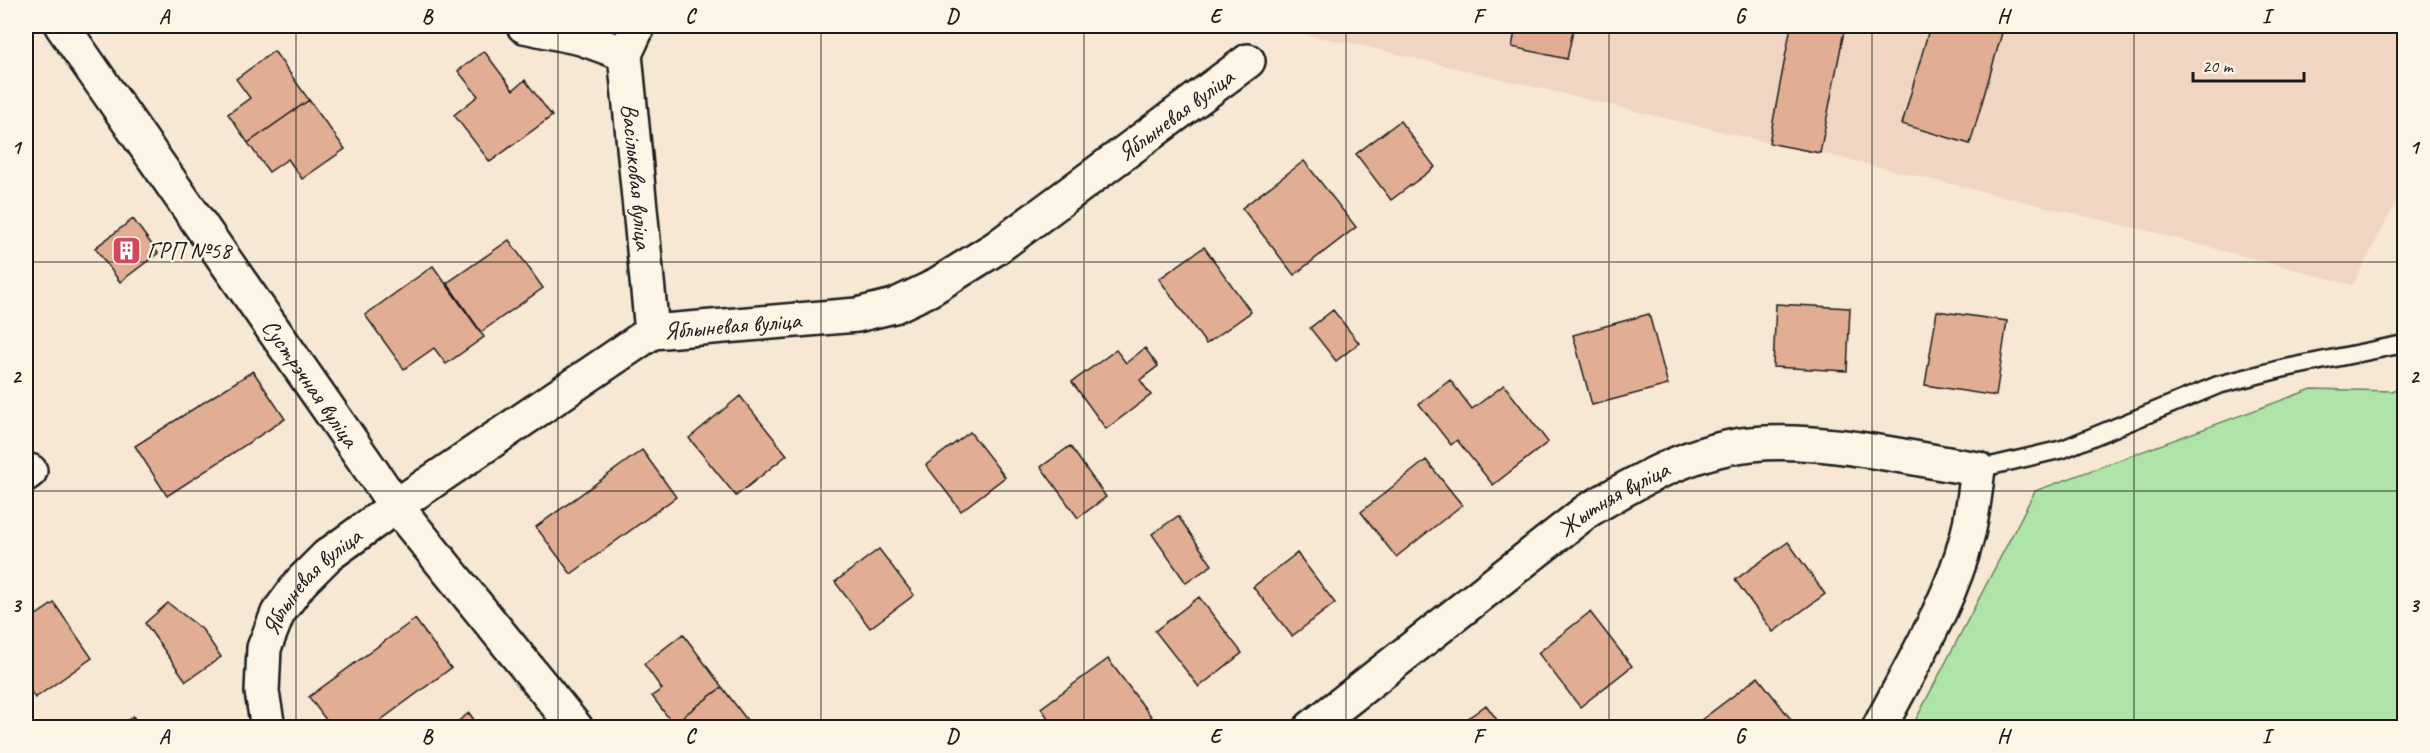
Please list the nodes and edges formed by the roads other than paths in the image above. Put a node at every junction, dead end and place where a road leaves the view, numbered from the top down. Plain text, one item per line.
1 (62, 26) edge
2 (524, 26) edge
3 (632, 40) edge
4 (1248, 61) dead end
5 (652, 332) junction
6 (2404, 344) edge
7 (1978, 469) junction
8 (396, 506) junction
9 (268, 728) edge
10 (576, 728) edge
11 (1311, 728) edge
12 (1879, 728) edge

1 - 8 street, Сустрэчная вуліца
2 - 3 street
3 - 5 street, Васільковая вуліца
4 - 5 street, Яблыневая вуліца
5 - 8 street, Яблыневая вуліца
6 - 7 lane
7 - 11 street, Жытняя вуліца
7 - 12 street
8 - 9 street, Яблыневая вуліца
8 - 10 street, Сустрэчная вуліца

